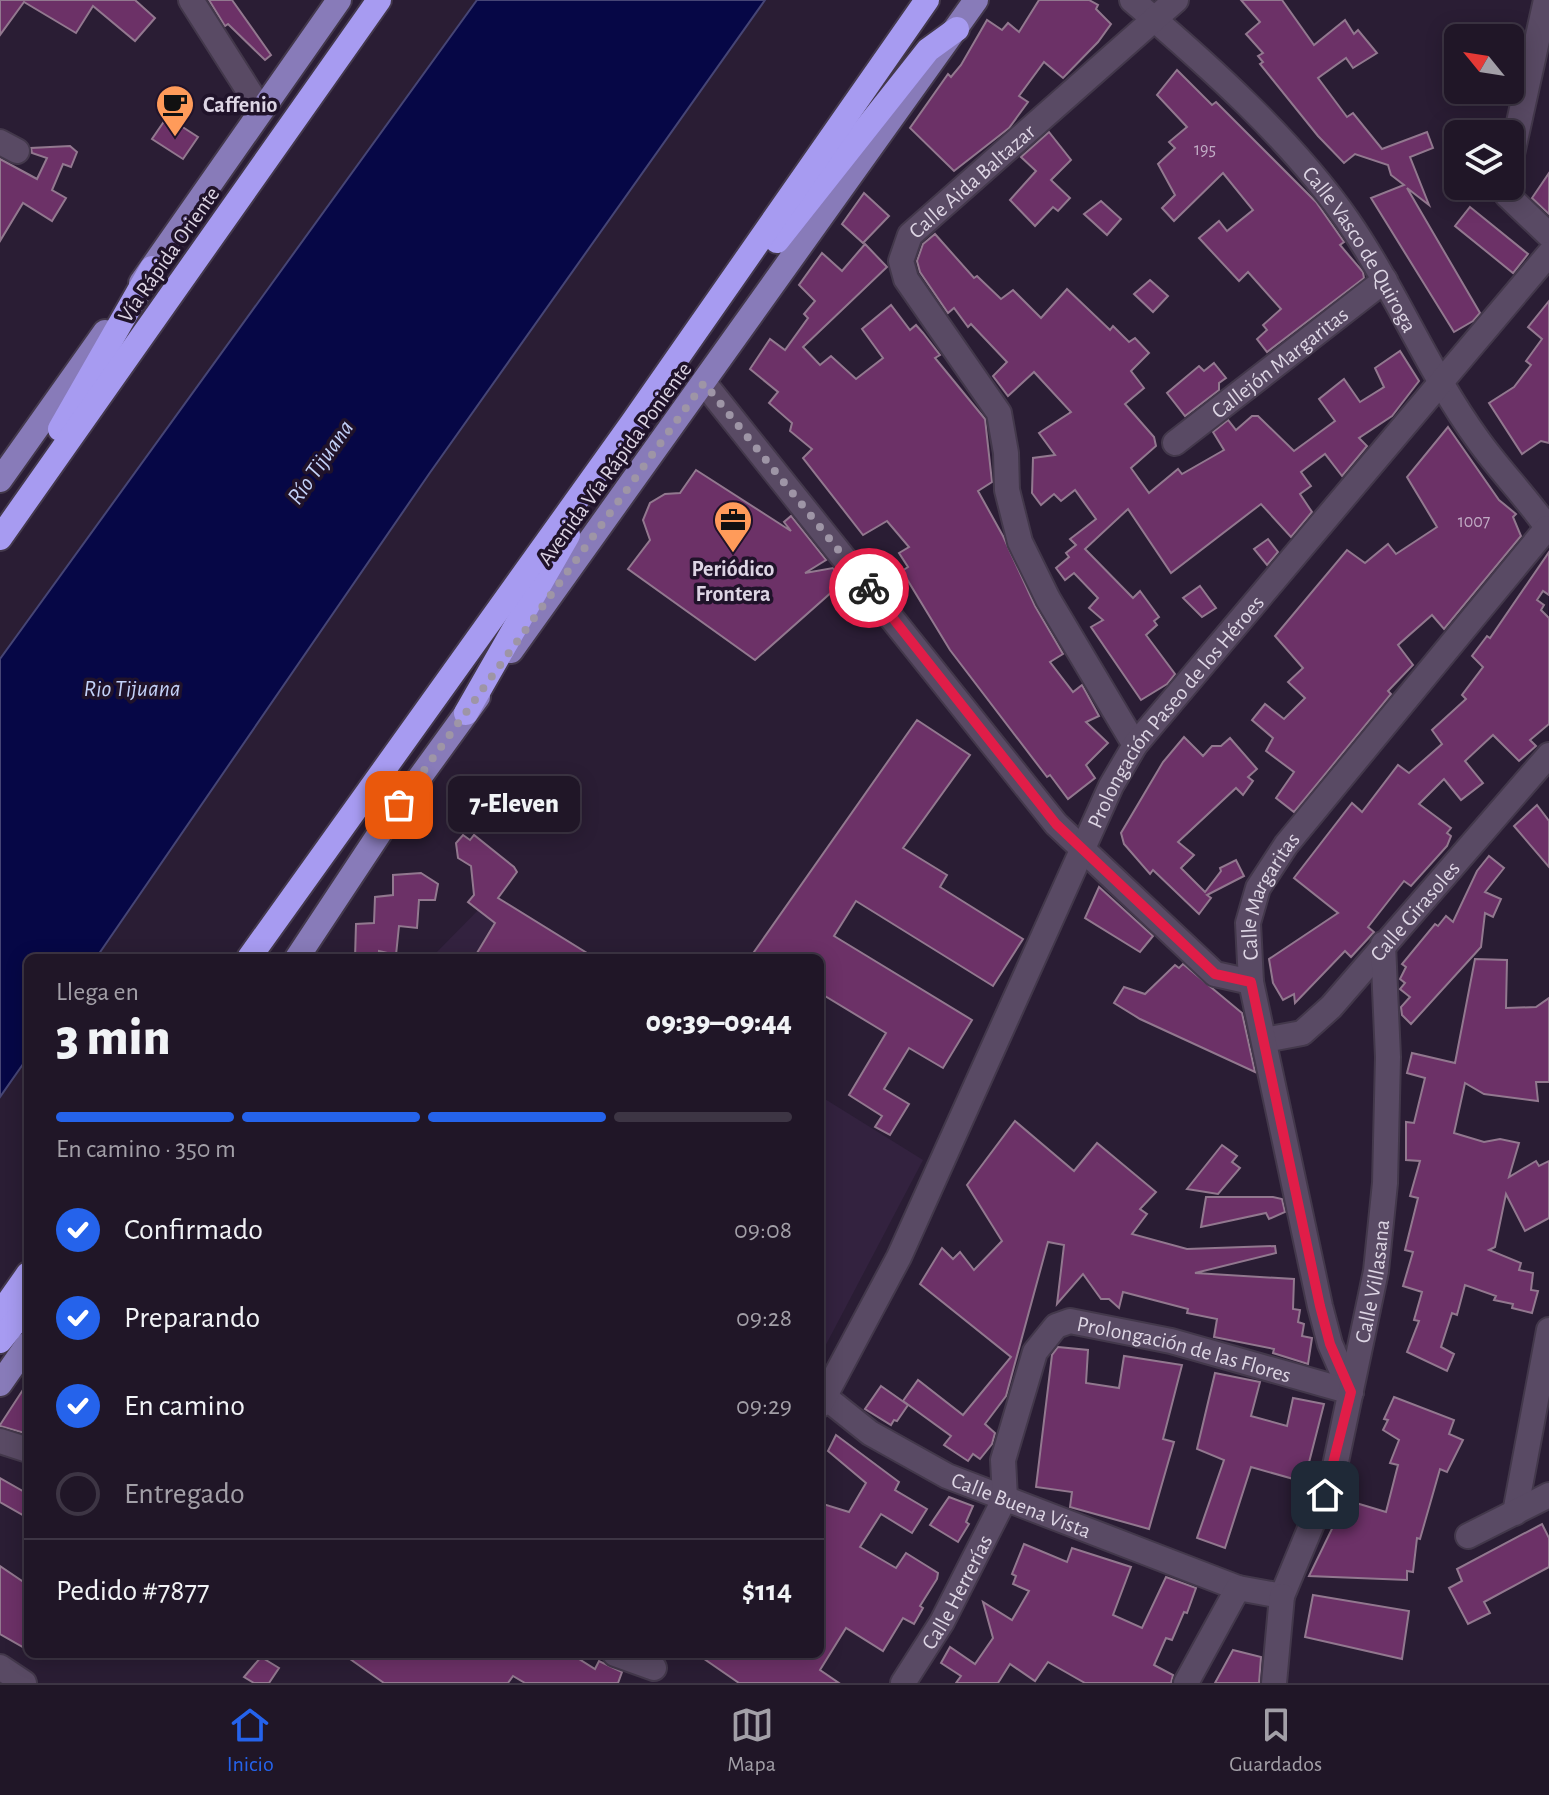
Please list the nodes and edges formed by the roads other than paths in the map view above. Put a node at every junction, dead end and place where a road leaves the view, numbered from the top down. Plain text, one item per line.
1 (191, 0) edge
2 (339, 0) edge
3 (379, 0) edge
4 (927, 0) edge
5 (976, 0) edge
6 (1132, 0) edge
7 (1176, 0) edge
8 (1546, 0) edge
9 (1153, 18) junction
10 (957, 29) junction
11 (261, 110) junction
12 (1519, 120) edge
13 (1512, 200) edge
14 (1549, 235) edge
15 (1549, 254) edge
16 (152, 268) junction
17 (1385, 280) junction
18 (677, 358) junction
19 (704, 383) junction
20 (1442, 385) junction
21 (632, 423) junction
22 (1175, 443) dead end
23 (0, 480) edge
24 (1548, 529) edge
25 (0, 536) edge
26 (466, 713) junction
27 (1135, 745) junction
28 (1549, 755) edge
29 (1083, 850) junction
30 (1383, 944) junction
31 (252, 954) edge
32 (300, 954) edge
33 (1251, 982) junction
34 (1265, 1040) junction
35 (24, 1280) edge
36 (24, 1311) edge
37 (0, 1314) edge
38 (1549, 1330) edge
39 (0, 1341) edge
40 (24, 1350) edge
41 (0, 1384) edge
42 (1351, 1392) junction
43 (824, 1394) edge
44 (824, 1399) edge
45 (0, 1441) edge
46 (24, 1449) edge
47 (1549, 1495) edge
48 (1005, 1498) junction
49 (1515, 1513) junction
50 (1468, 1536) dead end
51 (1238, 1588) junction
52 (1282, 1596) junction
53 (626, 1658) edge
54 (0, 1667) edge
55 (654, 1668) edge
56 (24, 1683) edge
57 (903, 1683) edge
58 (1186, 1683) edge
59 (1274, 1683) edge

1 - 11 street
2 - 11 main road
3 - 25 highway, Vía Rápida Oriente
4 - 18 highway, Avenida Vía Rápida Poniente
5 - 10 main road, Avenida Vía Rápida Poniente
6 - 9 street, Calle Vasco de Quiroga
7 - 9 street, Calle Aida Baltazar
8 - 12 street
9 - 17 street, Calle Vasco de Quiroga
9 - 27 street, Calle Aida Baltazar
10 - 18 highway
10 - 19 main road, Avenida Vía Rápida Poniente
11 - 16 main road
13 - 14 street
15 - 20 street, Prolongación Paseo de los Héroes
16 - 23 main road
16 - 25 highway
17 - 20 street, Calle Vasco de Quiroga
17 - 22 street, Callejón Margaritas
18 - 21 highway, Avenida Vía Rápida Poniente
19 - 26 main road, Avenida Vía Rápida Poniente
19 - 29 street
20 - 24 street, Calle Vasco de Quiroga
20 - 27 street, Prolongación Paseo de los Héroes
21 - 26 highway
21 - 31 highway, Avenida Vía Rápida Poniente
24 - 33 street, Calle Margaritas
26 - 32 main road, Avenida Vía Rápida Poniente
27 - 29 street, Prolongación Paseo de los Héroes
28 - 30 street, Calle Girasoles
29 - 33 street
29 - 43 street, Prolongación Paseo de los Héroes
30 - 34 street, Calle Girasoles
30 - 42 street, Calle Villasana
33 - 34 street, Calle Margaritas
34 - 42 street, Calle Margaritas
35 - 37 highway
36 - 39 highway
38 - 49 street
40 - 41 main road
42 - 48 street, Prolongación de las Flores
42 - 52 street, Calle Villasana
44 - 48 street, Calle Buena Vista
45 - 46 street
47 - 49 street
48 - 51 street, Calle Buena Vista
48 - 57 street, Calle Herrerías
49 - 50 street
51 - 52 street
51 - 58 street
52 - 59 street, Calle Villasana
53 - 55 street
54 - 56 street

